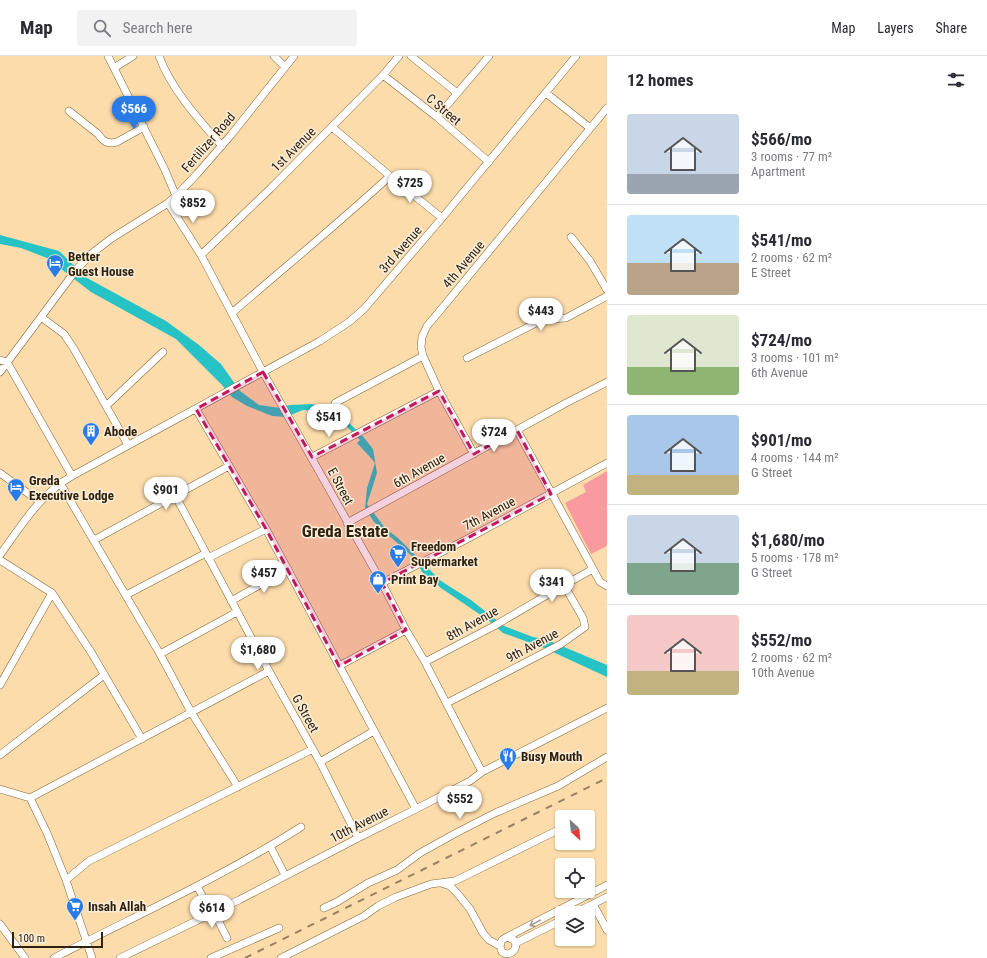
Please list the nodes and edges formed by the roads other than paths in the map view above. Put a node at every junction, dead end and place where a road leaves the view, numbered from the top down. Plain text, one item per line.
1 (108, 56) edge
2 (133, 56) edge
3 (159, 56) edge
4 (274, 56) edge
5 (294, 56) edge
6 (399, 56) edge
7 (411, 56) edge
8 (489, 56) edge
9 (576, 56) edge
10 (286, 67) junction
11 (114, 68) junction
12 (383, 75) junction
13 (457, 93) junction
14 (546, 93) junction
15 (607, 108) edge
16 (69, 111) dead end
17 (437, 117) junction
18 (332, 127) junction
19 (144, 128) junction
20 (590, 128) junction
21 (222, 146) junction
22 (489, 162) junction
23 (390, 176) junction
24 (176, 196) junction
25 (168, 204) junction
26 (442, 218) junction
27 (571, 237) dead end
28 (201, 255) junction
29 (607, 290) edge
30 (607, 296) edge
31 (232, 313) junction
32 (41, 318) junction
33 (164, 352) dead end
34 (422, 356) junction
35 (467, 358) dead end
36 (4, 361) edge
37 (0, 372) edge
38 (264, 372) junction
39 (607, 382) edge
40 (439, 391) junction
41 (335, 403) dead end
42 (106, 406) junction
43 (196, 409) junction
44 (518, 430) junction
45 (128, 445) junction
46 (474, 454) junction
47 (312, 457) junction
48 (607, 463) edge
49 (229, 466) junction
50 (0, 473) edge
51 (72, 476) junction
52 (60, 482) junction
53 (551, 494) junction
54 (175, 495) junction
55 (40, 502) junction
56 (347, 523) junction
57 (266, 529) junction
58 (94, 540) junction
59 (0, 556) edge
60 (207, 556) junction
61 (0, 560) edge
62 (288, 569) junction
63 (593, 569) junction
64 (382, 583) junction
65 (564, 585) junction
66 (607, 586) edge
67 (52, 593) junction
68 (126, 595) junction
69 (231, 601) junction
70 (237, 612) junction
71 (406, 630) junction
72 (160, 654) junction
73 (426, 662) junction
74 (339, 666) junction
75 (269, 671) junction
76 (104, 675) junction
77 (0, 685) edge
78 (447, 703) junction
79 (607, 708) edge
80 (192, 712) junction
81 (374, 731) junction
82 (142, 740) junction
83 (312, 749) junction
84 (0, 755) edge
85 (607, 757) edge
86 (320, 762) junction
87 (482, 772) junction
88 (238, 787) junction
89 (0, 789) edge
90 (30, 798) junction
91 (416, 809) junction
92 (301, 827) dead end
93 (555, 831) edge
94 (358, 838) junction
95 (270, 846) junction
96 (285, 875) junction
97 (66, 880) junction
98 (439, 883) junction
99 (607, 885) edge
100 (197, 886) junction
101 (607, 897) edge
102 (593, 904) junction
103 (589, 906) edge
104 (324, 908) dead end
105 (212, 913) junction
106 (0, 924) edge
107 (555, 924) edge
108 (279, 928) dead end
109 (607, 930) edge
110 (226, 938) dead end
111 (507, 938) junction
112 (86, 942) junction
113 (516, 943) junction
114 (500, 946) junction
115 (514, 951) junction
116 (506, 956) edge
117 (25, 958) edge
118 (54, 958) edge
119 (92, 958) edge
120 (120, 958) edge
121 (211, 958) edge
122 (281, 958) edge
123 (518, 958) edge

1 - 11 street
2 - 11 street
3 - 21 street
4 - 10 street
5 - 10 street, Fertilizer Road
6 - 12 street, 1st Avenue
7 - 13 street
8 - 13 street
9 - 14 street, 3rd Avenue
10 - 21 street, Fertilizer Road
11 - 19 street
12 - 17 street, C Street
12 - 18 street, 1st Avenue
13 - 17 street
14 - 20 street
14 - 22 street, 3rd Avenue
15 - 20 street, 4th Avenue
16 - 19 street
17 - 22 street, C Street
18 - 23 street
18 - 28 street, 1st Avenue
19 - 24 street
20 - 34 street, 4th Avenue
21 - 24 street, Fertilizer Road
22 - 26 street, 3rd Avenue
23 - 26 street
23 - 31 street
24 - 25 street, Fertilizer Road
25 - 28 street, E Street
25 - 32 street, Fertilizer Road
26 - 38 street, 3rd Avenue
27 - 29 street
28 - 31 street, E Street
30 - 35 street
31 - 38 street, E Street
32 - 36 street, Fertilizer Road
32 - 42 street
33 - 42 street
34 - 40 street, 4th Avenue
34 - 41 street
36 - 37 street, Fertilizer Road
36 - 51 street
38 - 43 street, 3rd Avenue
38 - 47 street, E Street
39 - 44 street, 6th Avenue
40 - 46 street, 4th Avenue
40 - 47 street
42 - 45 street
43 - 45 street, 3rd Avenue
43 - 49 street
44 - 46 street, 6th Avenue
44 - 53 street
45 - 51 street, 3rd Avenue
46 - 56 street, 6th Avenue
47 - 56 street, E Street
48 - 53 street, 7th Avenue
49 - 54 street
49 - 57 street
50 - 55 street
51 - 52 street, 3rd Avenue
52 - 55 street, 3rd Avenue
52 - 58 street
53 - 63 street
53 - 64 street, 7th Avenue
54 - 58 street
54 - 60 street, G Street
55 - 59 street, 3rd Avenue
56 - 64 street, E Street
57 - 60 street
57 - 62 street
58 - 68 street
60 - 68 street
60 - 69 street, G Street
61 - 67 street
62 - 69 street
62 - 74 street
63 - 65 street, 8th Avenue
63 - 66 street
64 - 71 street, E Street
65 - 73 street, 8th Avenue
65 - 78 street, 9th Avenue
67 - 76 street
67 - 77 street
68 - 72 street
69 - 70 street, G Street
70 - 72 street
70 - 75 street, G Street
71 - 73 street, E Street
71 - 74 street
72 - 80 street
73 - 78 street, E Street
74 - 81 street
75 - 80 street
75 - 83 street, G Street
76 - 82 street
76 - 84 street
78 - 87 street, E Street
79 - 87 street, 10th Avenue
80 - 82 street
80 - 88 street
81 - 86 street
81 - 91 street
82 - 90 street
83 - 86 street, G Street
83 - 88 street
85 - 104 street
86 - 94 street, G Street
87 - 91 street, 10th Avenue
88 - 97 street
89 - 90 street
90 - 97 street
91 - 94 street, 10th Avenue
92 - 95 street
93 - 98 street
94 - 96 street, 10th Avenue
95 - 96 street
95 - 100 street
96 - 105 street, 10th Avenue
97 - 112 street
98 - 114 street
98 - 122 street
99 -> 111 street
100 - 105 street
100 - 112 street
101 - 102 street
102 - 103 street
102 - 109 street
105 - 110 street
105 - 120 street, 10th Avenue
106 - 117 street
107 - 113 street
108 - 121 street
111 - 113 street
111 - 114 street
112 - 118 street
112 - 119 street
113 - 115 street
114 - 116 street
115 - 116 street
115 - 123 street

